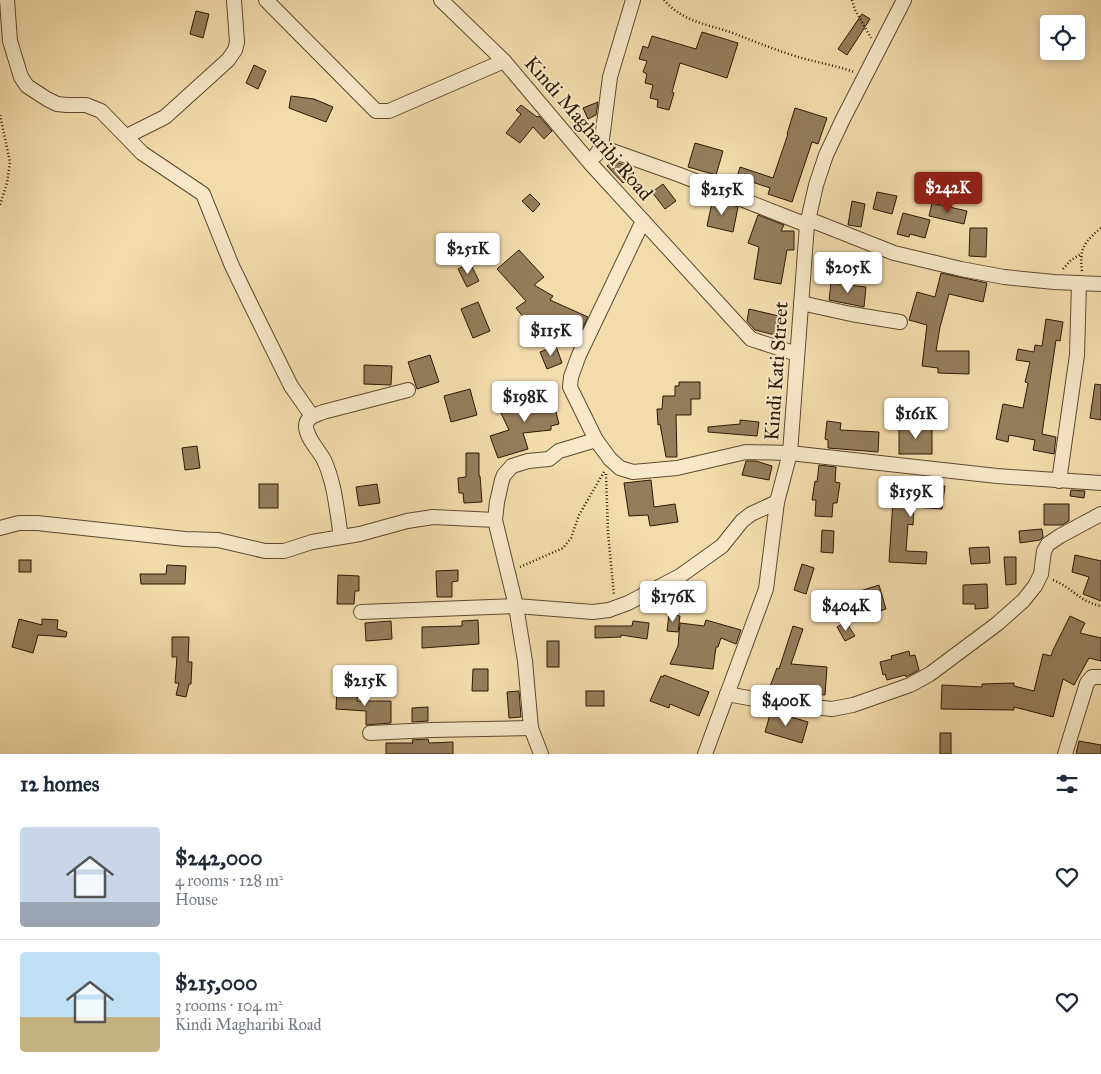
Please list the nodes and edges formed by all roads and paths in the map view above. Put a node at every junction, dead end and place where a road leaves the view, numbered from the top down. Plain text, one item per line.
1 (7, 0) edge
2 (234, 0) edge
3 (266, 0) edge
4 (442, 0) edge
5 (633, 0) edge
6 (664, 0) edge
7 (852, 0) edge
8 (904, 0) edge
9 (878, 50) junction
10 (504, 61) junction
11 (865, 76) junction
12 (0, 114) edge
13 (127, 136) junction
14 (601, 147) junction
15 (591, 164) junction
16 (0, 205) edge
17 (643, 221) junction
18 (808, 222) junction
19 (1101, 228) edge
20 (1081, 254) junction
21 (1054, 282) junction
22 (1081, 283) junction
23 (1101, 284) edge
24 (801, 302) junction
25 (900, 322) dead end
26 (797, 354) junction
27 (408, 390) dead end
28 (312, 416) junction
29 (596, 440) junction
30 (790, 453) junction
31 (1059, 481) junction
32 (1101, 483) edge
33 (777, 502) junction
34 (1101, 514) edge
35 (495, 520) junction
36 (0, 528) edge
37 (341, 537) junction
38 (508, 572) junction
39 (1041, 574) junction
40 (516, 606) junction
41 (1101, 606) edge
42 (616, 607) junction
43 (362, 612) dead end
44 (1101, 677) edge
45 (727, 694) junction
46 (531, 728) junction
47 (370, 733) dead end
48 (541, 754) edge
49 (705, 754) edge
50 (1065, 754) edge

1 - 13 street
2 - 13 street
3 - 10 street
4 - 10 street, Kindi Magharibi Road
5 - 14 street
6 - 11 path
7 - 9 path
8 - 9 street, Kindi Kati Street
9 - 11 street, Kindi Kati Street
10 - 15 street, Kindi Magharibi Road
11 - 18 street, Kindi Kati Street
12 - 16 path
13 - 28 street
14 - 15 street
14 - 18 street
15 - 17 street, Kindi Magharibi Road
17 - 26 street, Kindi Magharibi Road
17 - 29 street
18 - 21 street
18 - 24 street, Kindi Kati Street
19 - 20 path
20 - 21 path
20 - 22 path
21 - 22 street
22 - 23 street
22 - 31 street
24 - 25 street
24 - 26 street, Kindi Kati Street
26 - 30 street, Kindi Kati Street
27 - 28 street
28 - 37 street
29 - 30 street
29 - 35 street
30 - 31 street
30 - 33 street, Kindi Kati Street
31 - 32 street
33 - 42 street
33 - 45 street, Kindi Kati Street
34 - 39 street
35 - 37 street
35 - 38 street
36 - 37 street
38 - 40 street
38 - 42 path
39 - 41 path
39 - 45 street
40 - 42 street
40 - 43 street
40 - 46 street
44 - 50 street
45 - 49 street, Kindi Kati Street
46 - 47 street
46 - 48 street

